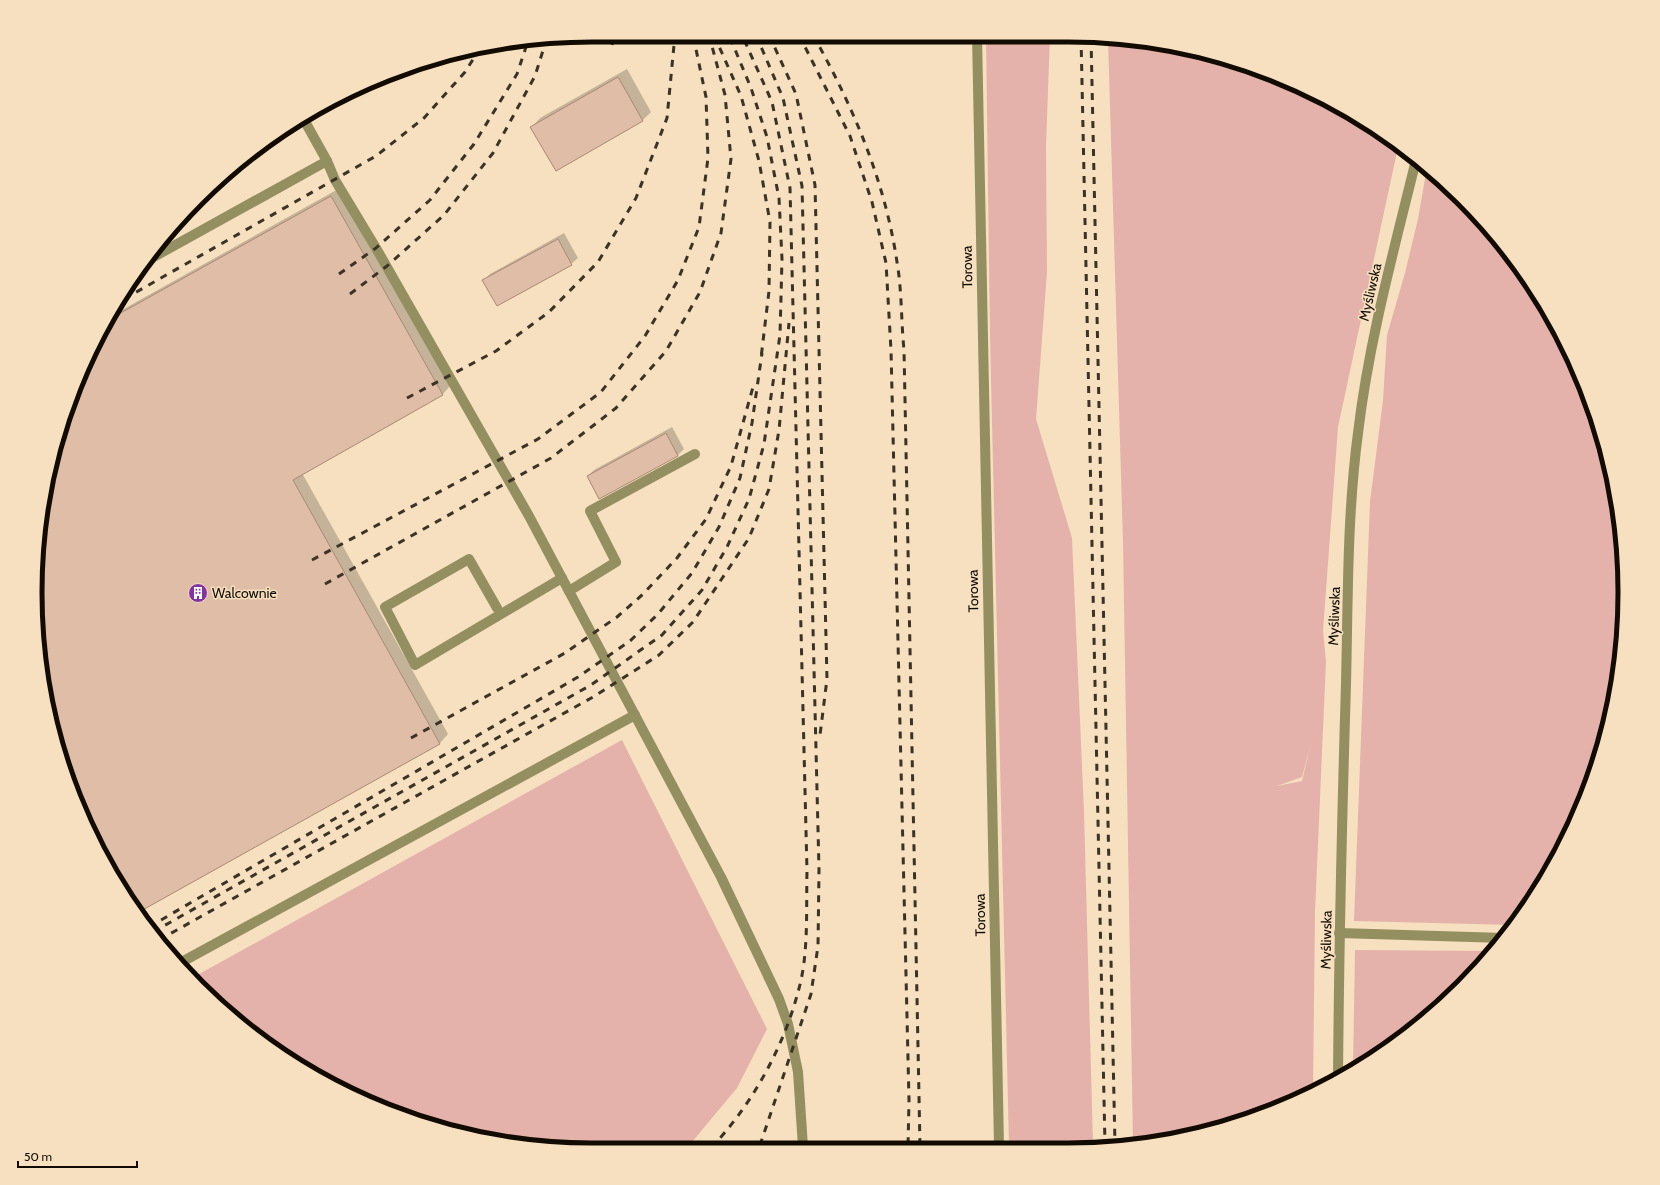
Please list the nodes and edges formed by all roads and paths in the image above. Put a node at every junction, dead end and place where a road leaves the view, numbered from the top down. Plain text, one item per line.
1 (977, 42) edge
2 (306, 123) edge
3 (327, 161) junction
4 (1415, 166) edge
5 (158, 254) edge
6 (695, 454) dead end
7 (562, 578) junction
8 (569, 591) junction
9 (497, 608) dead end
10 (635, 715) junction
11 (1339, 933) junction
12 (1496, 938) edge
13 (184, 961) edge
14 (1338, 1072) edge
15 (803, 1143) edge
16 (999, 1143) edge

1 - 16 street, Torowa
2 - 3 street
3 - 5 street
3 - 7 street
4 - 11 street, Myśliwska
6 - 8 street
7 - 8 street
7 - 9 street
8 - 10 street
10 - 13 street
10 - 15 street
11 - 12 street
11 - 14 street, Myśliwska

